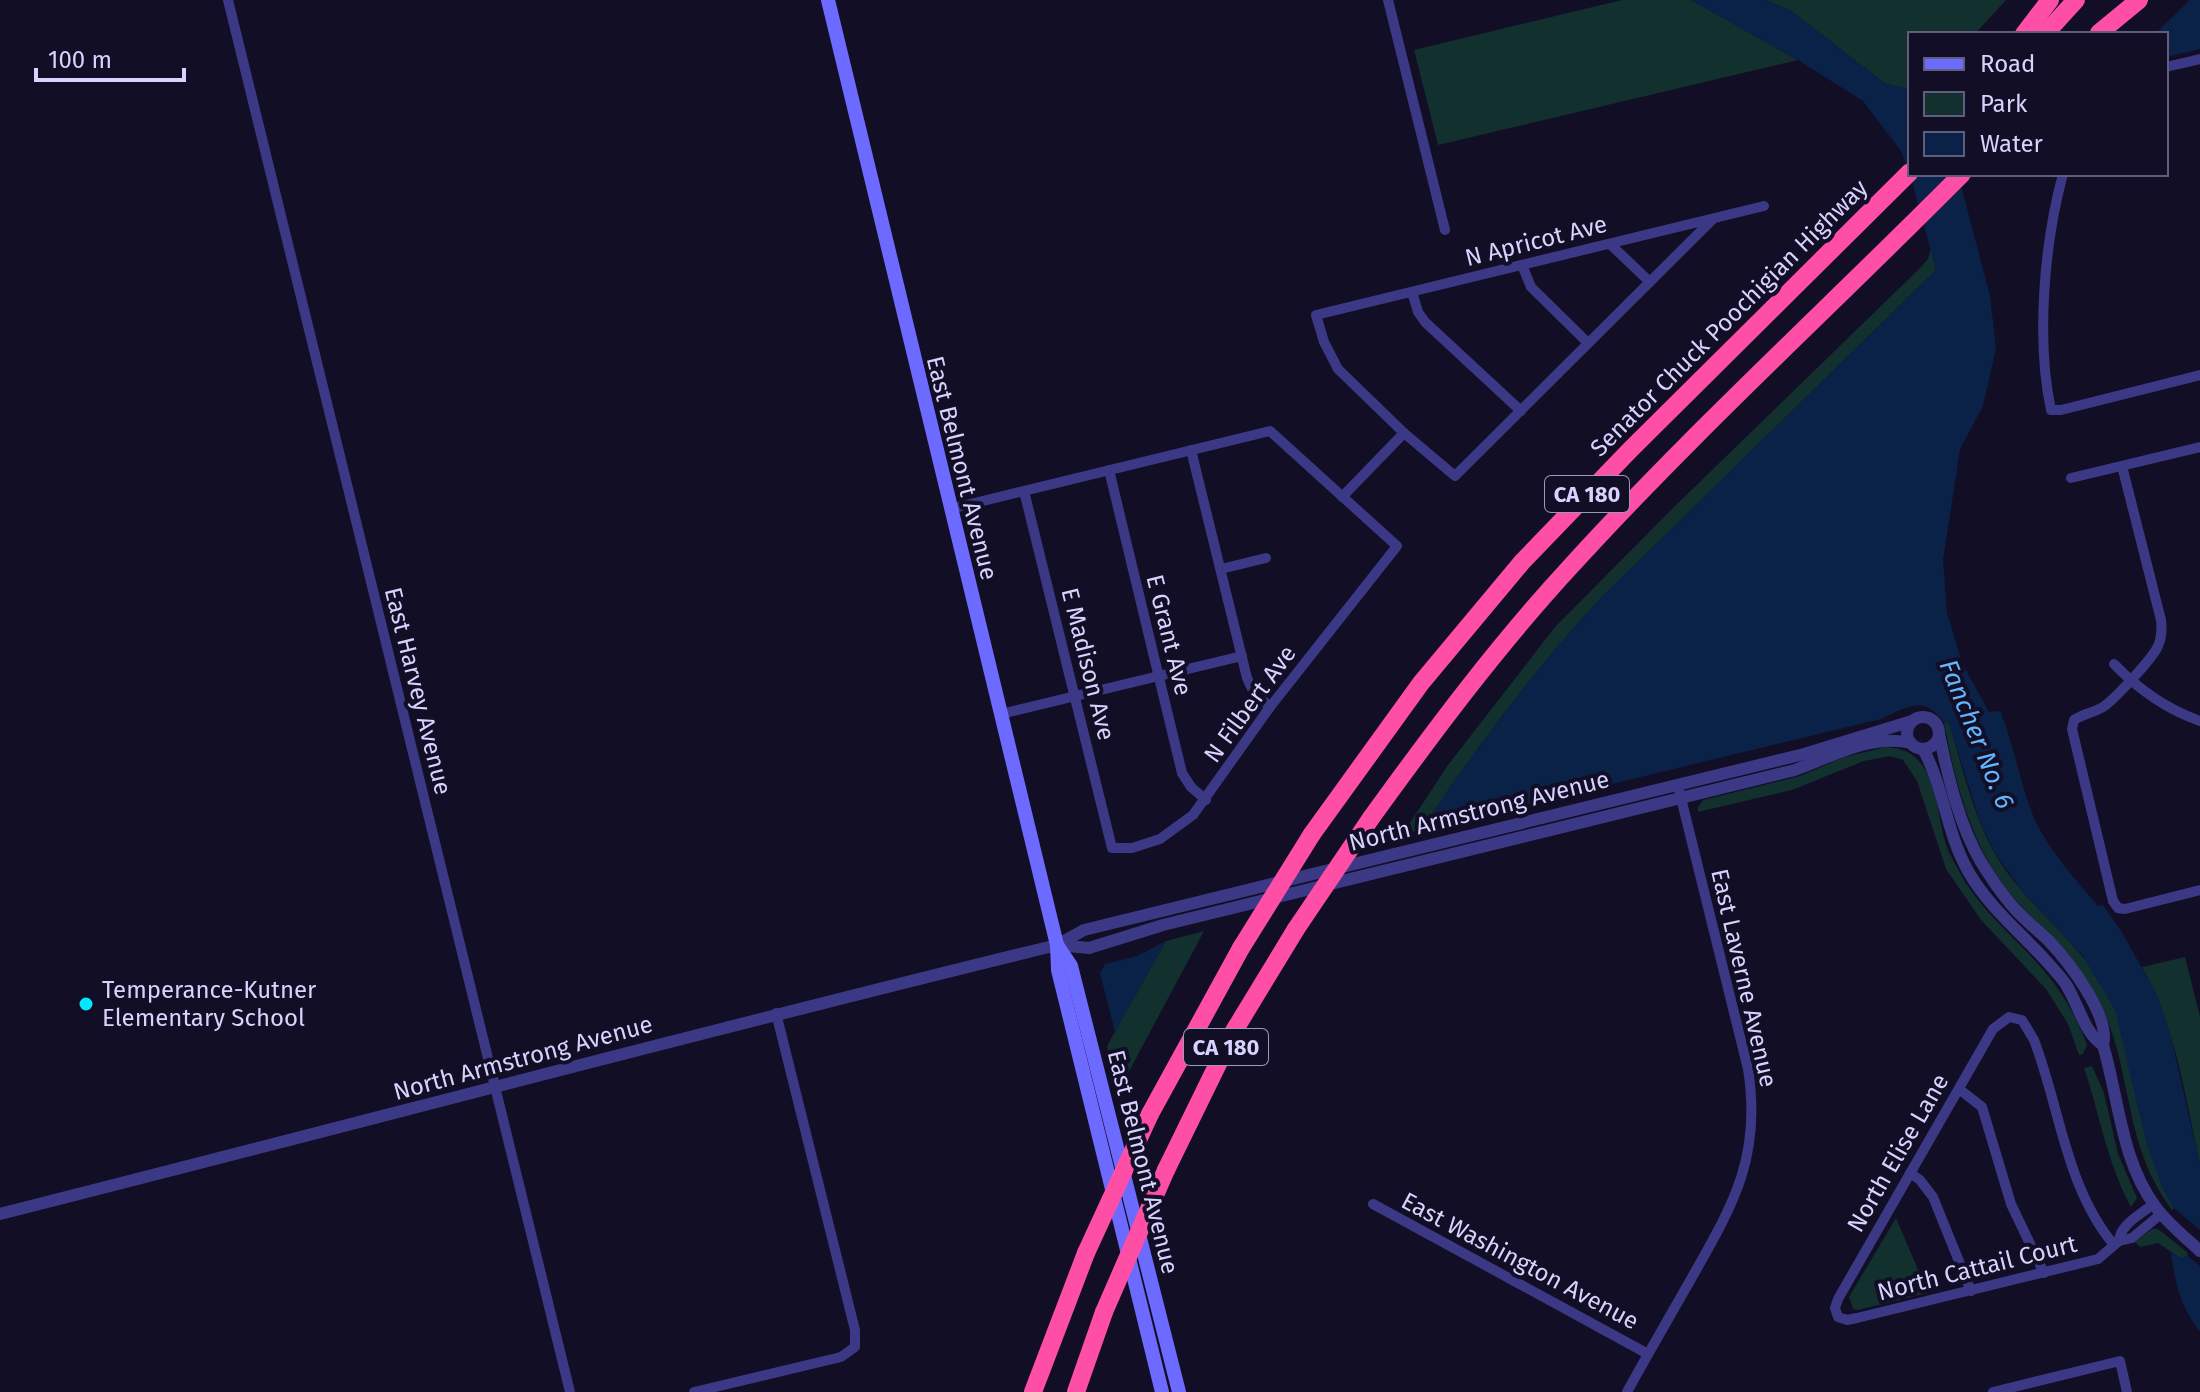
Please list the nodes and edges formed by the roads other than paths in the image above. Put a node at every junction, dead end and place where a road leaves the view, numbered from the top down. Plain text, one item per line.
1 (228, 0) edge
2 (828, 0) edge
3 (1388, 0) edge
4 (2050, 0) edge
5 (2076, 0) edge
6 (2125, 0) edge
7 (2139, 0) edge
8 (2026, 32) edge
9 (2047, 32) edge
10 (2100, 32) edge
11 (2100, 32) edge
12 (2200, 59) edge
13 (2168, 67) edge
14 (1960, 176) edge
15 (2063, 176) edge
16 (1904, 179) edge
17 (1764, 206) dead end
18 (1713, 219) junction
19 (1445, 230) dead end
20 (1610, 244) junction
21 (1522, 265) junction
22 (1650, 282) junction
23 (1412, 292) junction
24 (1588, 343) junction
25 (2200, 375) edge
26 (1521, 411) junction
27 (1404, 433) junction
28 (2200, 447) edge
29 (1191, 450) junction
30 (2122, 466) junction
31 (1109, 470) junction
32 (2071, 478) dead end
33 (1024, 491) junction
34 (1342, 497) junction
35 (950, 509) junction
36 (1266, 558) dead end
37 (1221, 569) junction
38 (1242, 656) junction
39 (2114, 664) dead end
40 (1158, 676) junction
41 (2129, 680) junction
42 (1075, 696) junction
43 (1270, 707) junction
44 (1001, 714) junction
45 (1912, 721) junction
46 (2200, 721) edge
47 (1939, 734) junction
48 (1911, 743) junction
49 (1923, 749) junction
50 (1678, 785) junction
51 (1681, 798) junction
52 (1206, 800) junction
53 (1112, 848) joint
54 (2200, 890) edge
55 (1057, 945) junction
56 (776, 1013) junction
57 (2103, 1045) junction
58 (495, 1088) junction
59 (1959, 1089) junction
60 (1910, 1173) junction
61 (1373, 1204) dead end
62 (2157, 1209) junction
63 (0, 1214) edge
64 (2117, 1243) junction
65 (2200, 1251) edge
66 (2044, 1273) junction
67 (1971, 1291) junction
68 (1838, 1317) joint
69 (1648, 1354) junction
70 (570, 1392) edge
71 (694, 1392) edge
72 (1033, 1392) edge
73 (1076, 1392) edge
74 (1162, 1392) edge
75 (1179, 1392) edge
76 (1627, 1392) edge
77 (1993, 1392) edge
78 (2127, 1392) edge

1 - 58 street, East Harvey Avenue
2 - 35 main road, East Belmont Avenue
3 - 19 street
4 - 8 highway
5 - 9 highway
6 - 10 highway
7 - 11 highway
12 - 13 street
14 - 73 highway, CA 180, bridge
15 - 25 street
16 - 72 highway, Senator Chuck Poochigian Highway / CA 180, bridge
17 - 18 street, N Apricot Ave
18 - 20 street, N Apricot Ave
18 - 22 street
20 - 21 street, N Apricot Ave
20 - 22 street
21 - 23 street, N Apricot Ave
21 - 24 street
22 - 24 street
23 - 26 street
23 - 27 street, N Apricot Ave
24 - 26 street
26 - 27 street
27 - 34 street
28 - 30 street
29 - 31 street
29 - 34 street
29 - 37 street
30 - 32 street
30 - 41 street
31 - 33 street
31 - 40 street, E Grant Ave
33 - 35 street
33 - 42 street, E Madison Ave
34 - 43 street, N Filbert Ave
35 - 44 main road, East Belmont Avenue
36 - 37 street
37 - 38 street
38 - 40 street
38 - 43 street
39 - 41 street
40 - 42 street
40 - 52 street, E Grant Ave
41 - 46 street
41 - 54 street
42 - 44 street
42 - 53 street, E Madison Ave
43 - 52 street, N Filbert Ave
44 - 55 main road, East Belmont Avenue
45 - 47 street
45 - 48 street
45 - 50 street, North Armstrong Avenue
47 - 49 street
47 - 57 street
48 - 49 street
48 - 51 street, North Armstrong Avenue
49 - 57 street
50 - 51 street, East Laverne Avenue
50 - 55 street, North Armstrong Avenue
51 - 55 street, North Armstrong Avenue
51 - 69 street, East Laverne Avenue
52 - 53 street, N Filbert Ave
55 - 56 street, North Armstrong Avenue
55 - 74 main road, East Belmont Avenue
55 - 75 main road, East Belmont Avenue
56 - 58 street, North Armstrong Avenue
56 - 71 street
57 - 62 street
58 - 63 street, North Armstrong Avenue
58 - 70 street, East Harvey Avenue
59 - 60 street, North Elise Lane
59 - 64 street, North Elise Lane
59 - 66 street
60 - 67 street
60 - 68 street, North Elise Lane
61 - 69 street, East Washington Avenue
62 - 64 street, North Cattail Court
62 - 65 street
64 - 66 street, North Cattail Court
66 - 67 street, North Cattail Court
67 - 68 street, North Cattail Court
69 - 76 street, East Laverne Avenue
77 - 78 street

